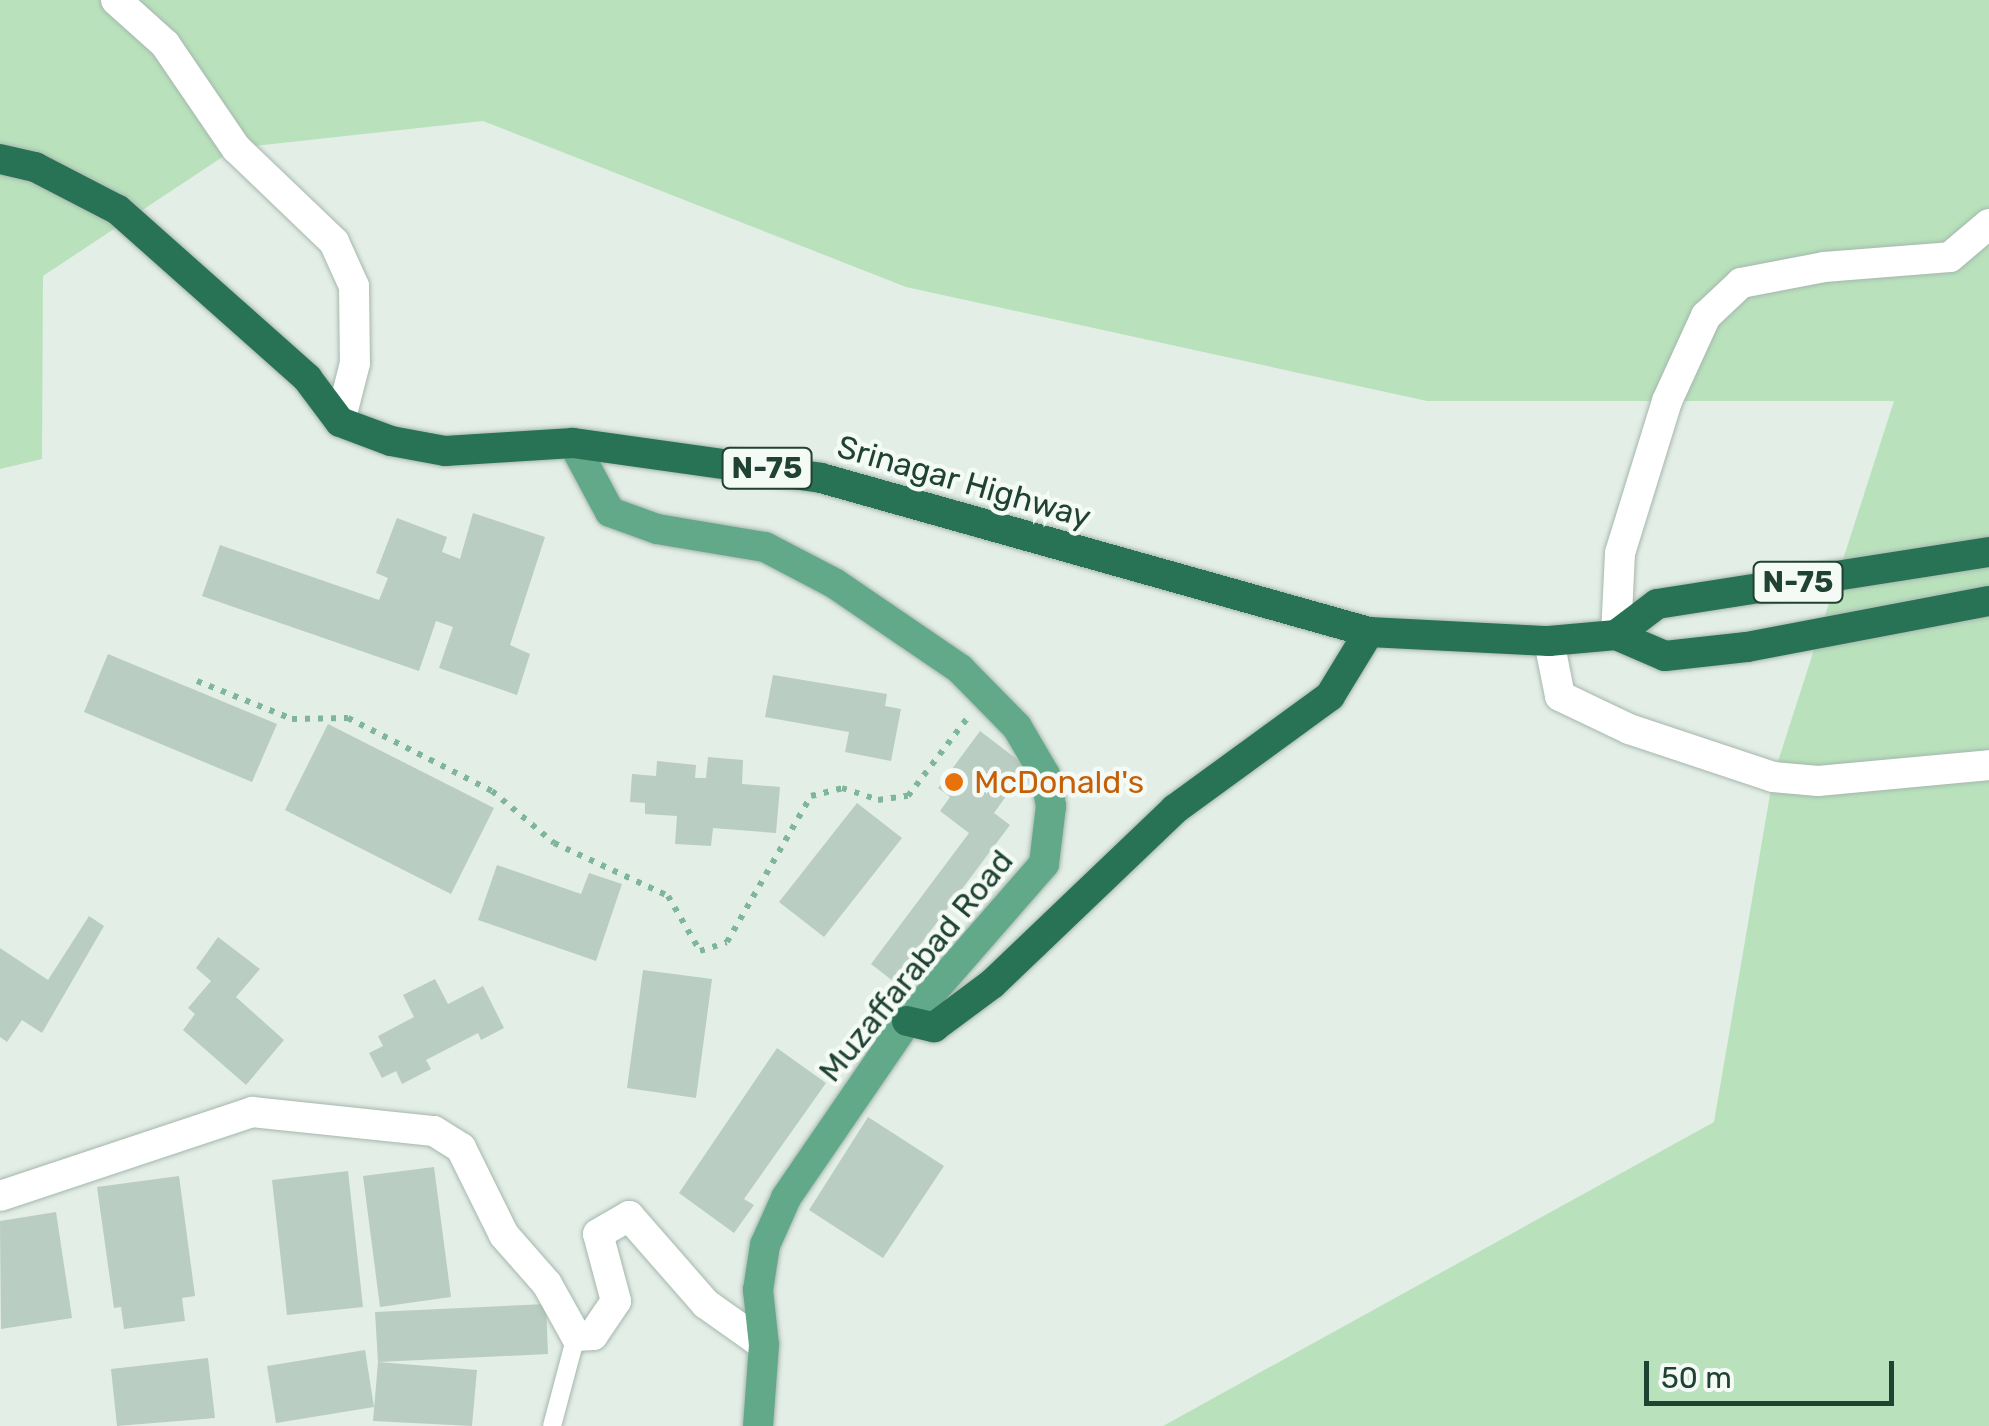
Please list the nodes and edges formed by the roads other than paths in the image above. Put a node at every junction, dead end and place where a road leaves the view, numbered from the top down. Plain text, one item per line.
1 (116, 0) edge
2 (0, 159) edge
3 (1989, 224) edge
4 (340, 422) junction
5 (572, 443) junction
6 (1989, 552) edge
7 (1989, 601) edge
8 (1369, 632) junction
9 (1616, 635) junction
10 (1549, 641) junction
11 (1989, 765) edge
12 (907, 1022) junction
13 (0, 1196) edge
14 (576, 1336) junction
15 (764, 1345) junction
16 (552, 1426) edge
17 (758, 1426) edge

1 - 4 street
2 - 4 highway
3 - 9 street
4 - 5 highway, Srinagar Highway / N-75
5 - 8 highway, Srinagar Highway / N-75
5 - 12 main road, Muzaffarabad Road
6 - 9 highway, N-75
7 - 9 highway, N-75
8 - 10 highway, Srinagar Highway / N-75
8 - 12 highway
9 - 10 highway, Srinagar Highway / N-75
10 - 11 street
12 - 15 main road, Muzaffarabad Road
13 - 14 street
14 - 15 street
14 - 16 lane
15 - 17 main road, Muzaffarabad Road

